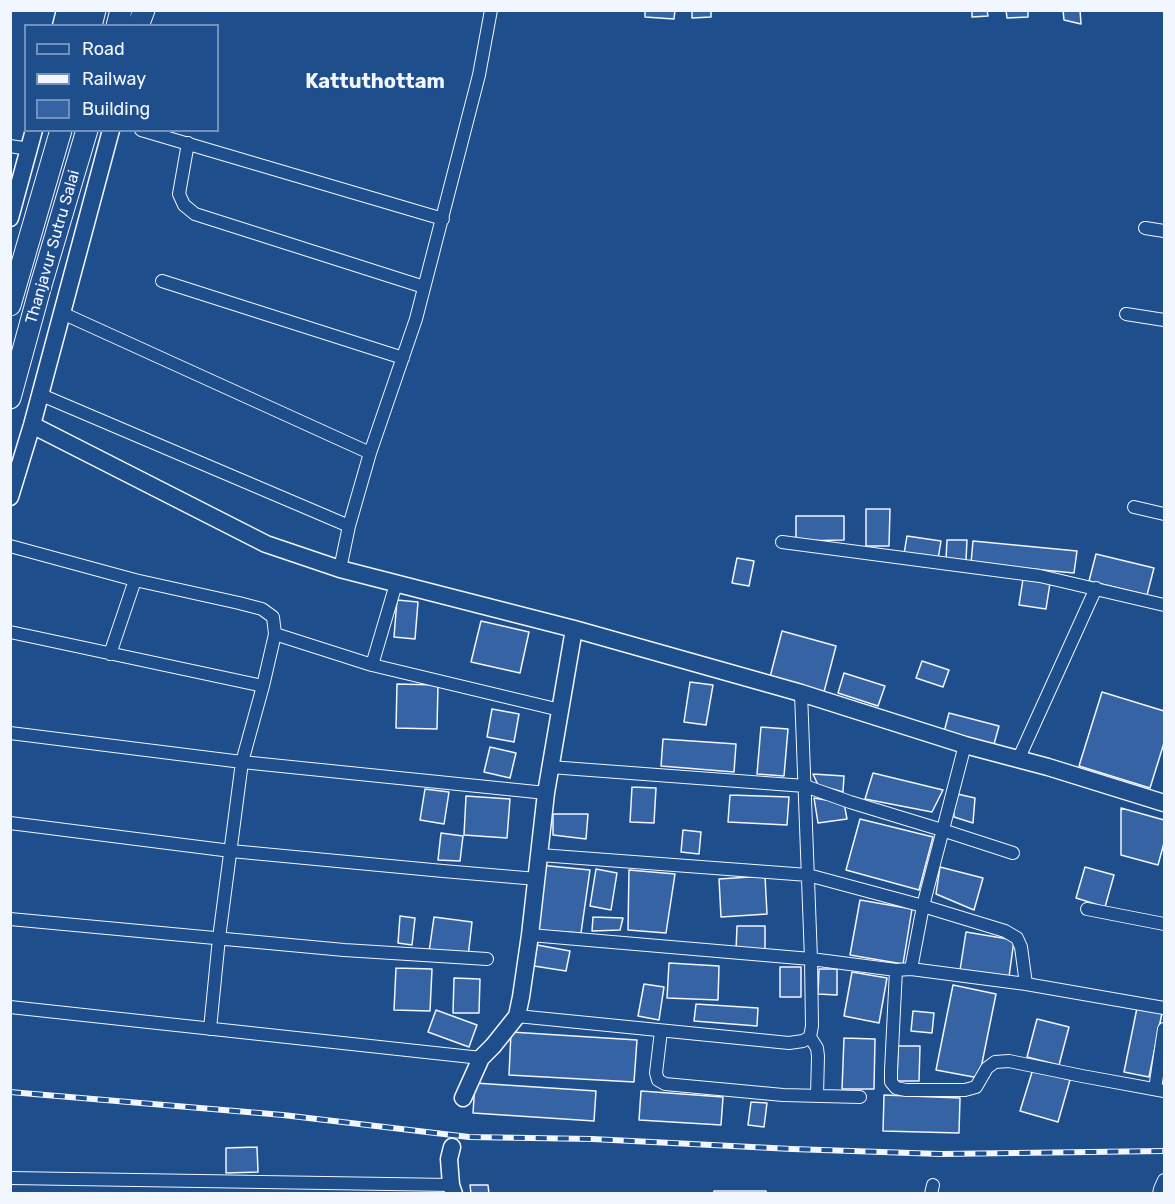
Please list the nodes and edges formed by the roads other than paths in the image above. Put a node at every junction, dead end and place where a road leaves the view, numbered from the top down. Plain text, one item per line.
1 (491, 10) edge
2 (33, 132) edge
3 (60, 132) edge
4 (86, 132) edge
5 (110, 132) edge
6 (148, 132) edge
7 (188, 143) junction
8 (10, 146) edge
9 (29, 148) junction
10 (10, 218) edge
11 (443, 219) junction
12 (1145, 228) dead end
13 (1164, 231) edge
14 (162, 281) dead end
15 (424, 287) junction
16 (10, 305) edge
17 (62, 312) junction
18 (1126, 314) dead end
19 (1164, 320) edge
20 (403, 358) junction
21 (39, 394) junction
22 (10, 398) edge
23 (32, 425) junction
24 (370, 453) junction
25 (10, 497) edge
26 (1134, 507) dead end
27 (1164, 514) edge
28 (349, 526) junction
29 (782, 543) dead end
30 (10, 546) edge
31 (340, 569) junction
32 (135, 580) junction
33 (396, 584) junction
34 (1096, 588) junction
35 (1164, 605) edge
36 (574, 629) junction
37 (10, 632) edge
38 (275, 634) junction
39 (110, 654) junction
40 (372, 665) junction
41 (263, 686) junction
42 (801, 693) junction
43 (560, 710) junction
44 (10, 733) edge
45 (965, 745) junction
46 (1018, 759) junction
47 (242, 762) junction
48 (550, 766) junction
49 (805, 786) junction
50 (546, 793) junction
51 (1164, 803) edge
52 (10, 823) edge
53 (942, 830) junction
54 (231, 850) junction
55 (1013, 853) dead end
56 (540, 855) junction
57 (808, 875) junction
58 (537, 879) junction
59 (923, 906) junction
60 (1087, 909) dead end
61 (10, 919) edge
62 (1164, 924) edge
63 (530, 935) junction
64 (219, 938) junction
65 (487, 959) dead end
66 (811, 959) junction
67 (911, 969) junction
68 (897, 970) junction
69 (1026, 984) junction
70 (10, 1007) edge
71 (1164, 1008) edge
72 (517, 1016) junction
73 (210, 1029) junction
74 (1164, 1029) edge
75 (661, 1031) junction
76 (810, 1037) junction
77 (481, 1058) junction
78 (1160, 1090) edge
79 (817, 1096) junction
80 (860, 1097) dead end
81 (463, 1098) dead end
82 (452, 1147) dead end
83 (10, 1178) edge
84 (162, 1180) junction
85 (1164, 1180) edge
86 (453, 1189) edge
87 (162, 1194) edge
88 (1160, 1194) edge

1 - 11 street
2 - 9 street
3 - 16 highway, Thanjavur Sutru Salai
4 - 22 highway, Thanjavur Sutru Salai
5 - 17 street
6 - 7 street
7 - 11 street
7 - 15 street
8 - 9 street
9 - 10 street
11 - 15 street
12 - 13 street
14 - 20 street
15 - 20 street
17 - 21 street
17 - 24 street
18 - 19 street
20 - 24 street
21 - 23 street
21 - 28 street
23 - 25 street
23 - 31 street
24 - 28 street
26 - 27 street
28 - 31 street
29 - 34 street
30 - 32 street
31 - 33 street
32 - 38 street
32 - 39 street
33 - 36 street
33 - 40 street
34 - 35 street
34 - 46 street
36 - 42 street
36 - 43 street
37 - 39 street
38 - 40 street
38 - 41 street
39 - 41 street
40 - 43 street
41 - 47 street
42 - 45 street
42 - 49 street
43 - 48 street
44 - 47 street
45 - 46 street
45 - 53 street
46 - 51 street
47 - 50 street
47 - 54 street
48 - 49 street
48 - 50 street
49 - 53 street
49 - 57 street
50 - 56 street
52 - 54 street
53 - 55 street
53 - 59 street
54 - 58 street
54 - 64 street
56 - 57 street
56 - 58 street
57 - 59 street
57 - 66 street
58 - 63 street
59 - 67 street
59 - 69 street
60 - 62 street
61 - 64 street
63 - 66 street
63 - 72 street
64 - 65 street
64 - 73 street
66 - 68 street
66 - 76 street
67 - 68 street
67 - 69 street
68 - 78 street
69 - 71 street
70 - 73 street
72 - 75 street
72 - 77 street
73 - 77 street
74 - 78 street
75 - 76 street
75 - 79 street
76 - 79 street
77 - 81 street
79 - 80 street
82 - 86 street
83 - 84 street
84 - 86 street
84 - 87 street
85 - 88 street

